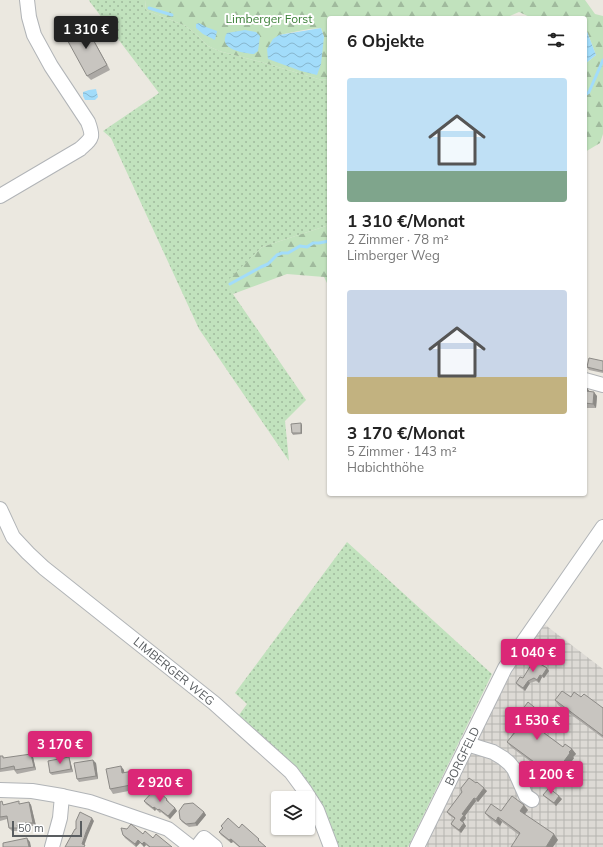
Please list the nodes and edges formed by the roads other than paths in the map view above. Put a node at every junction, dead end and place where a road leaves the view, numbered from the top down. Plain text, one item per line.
1 (27, 0) edge
2 (0, 196) edge
3 (587, 380) edge
4 (603, 384) edge
5 (0, 509) edge
6 (603, 527) edge
7 (467, 744) junction
8 (0, 790) edge
9 (62, 796) junction
10 (532, 800) dead end
11 (52, 847) edge
12 (191, 847) edge
13 (197, 847) edge
14 (215, 847) edge
15 (331, 847) edge
16 (417, 847) edge

1 - 2 street
3 - 4 street
5 - 15 street, LIMBERGER WEG
6 - 7 street, BORGFELD
7 - 10 street
7 - 16 street, BORGFELD
8 - 9 street
9 - 11 street
9 - 12 street
13 - 14 street

